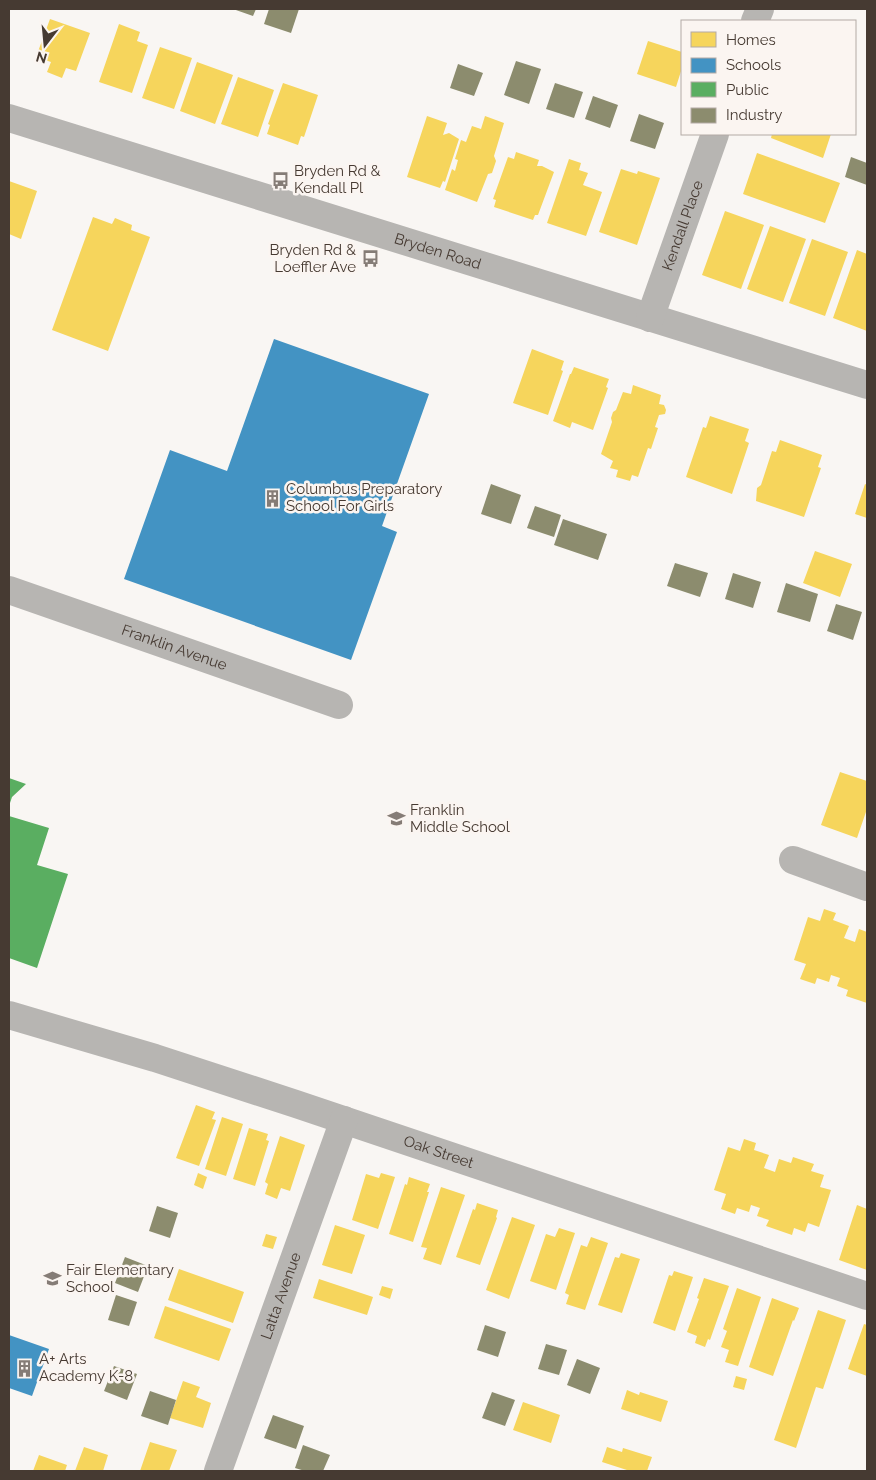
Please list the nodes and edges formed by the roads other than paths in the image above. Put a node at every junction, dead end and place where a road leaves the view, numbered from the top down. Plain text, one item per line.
1 (9, 118) edge
2 (715, 135) edge
3 (650, 318) junction
4 (867, 385) edge
5 (9, 590) edge
6 (339, 705) dead end
7 (793, 860) dead end
8 (867, 887) edge
9 (9, 1014) edge
10 (344, 1120) junction
11 (867, 1296) edge
12 (218, 1471) edge

1 - 3 street, Bryden Road
2 - 3 street, Kendall Place
3 - 4 street, Bryden Road
5 - 6 street, Franklin Avenue
7 - 8 street
9 - 10 street, Oak Street
10 - 11 street, Oak Street
10 - 12 street, Latta Avenue

